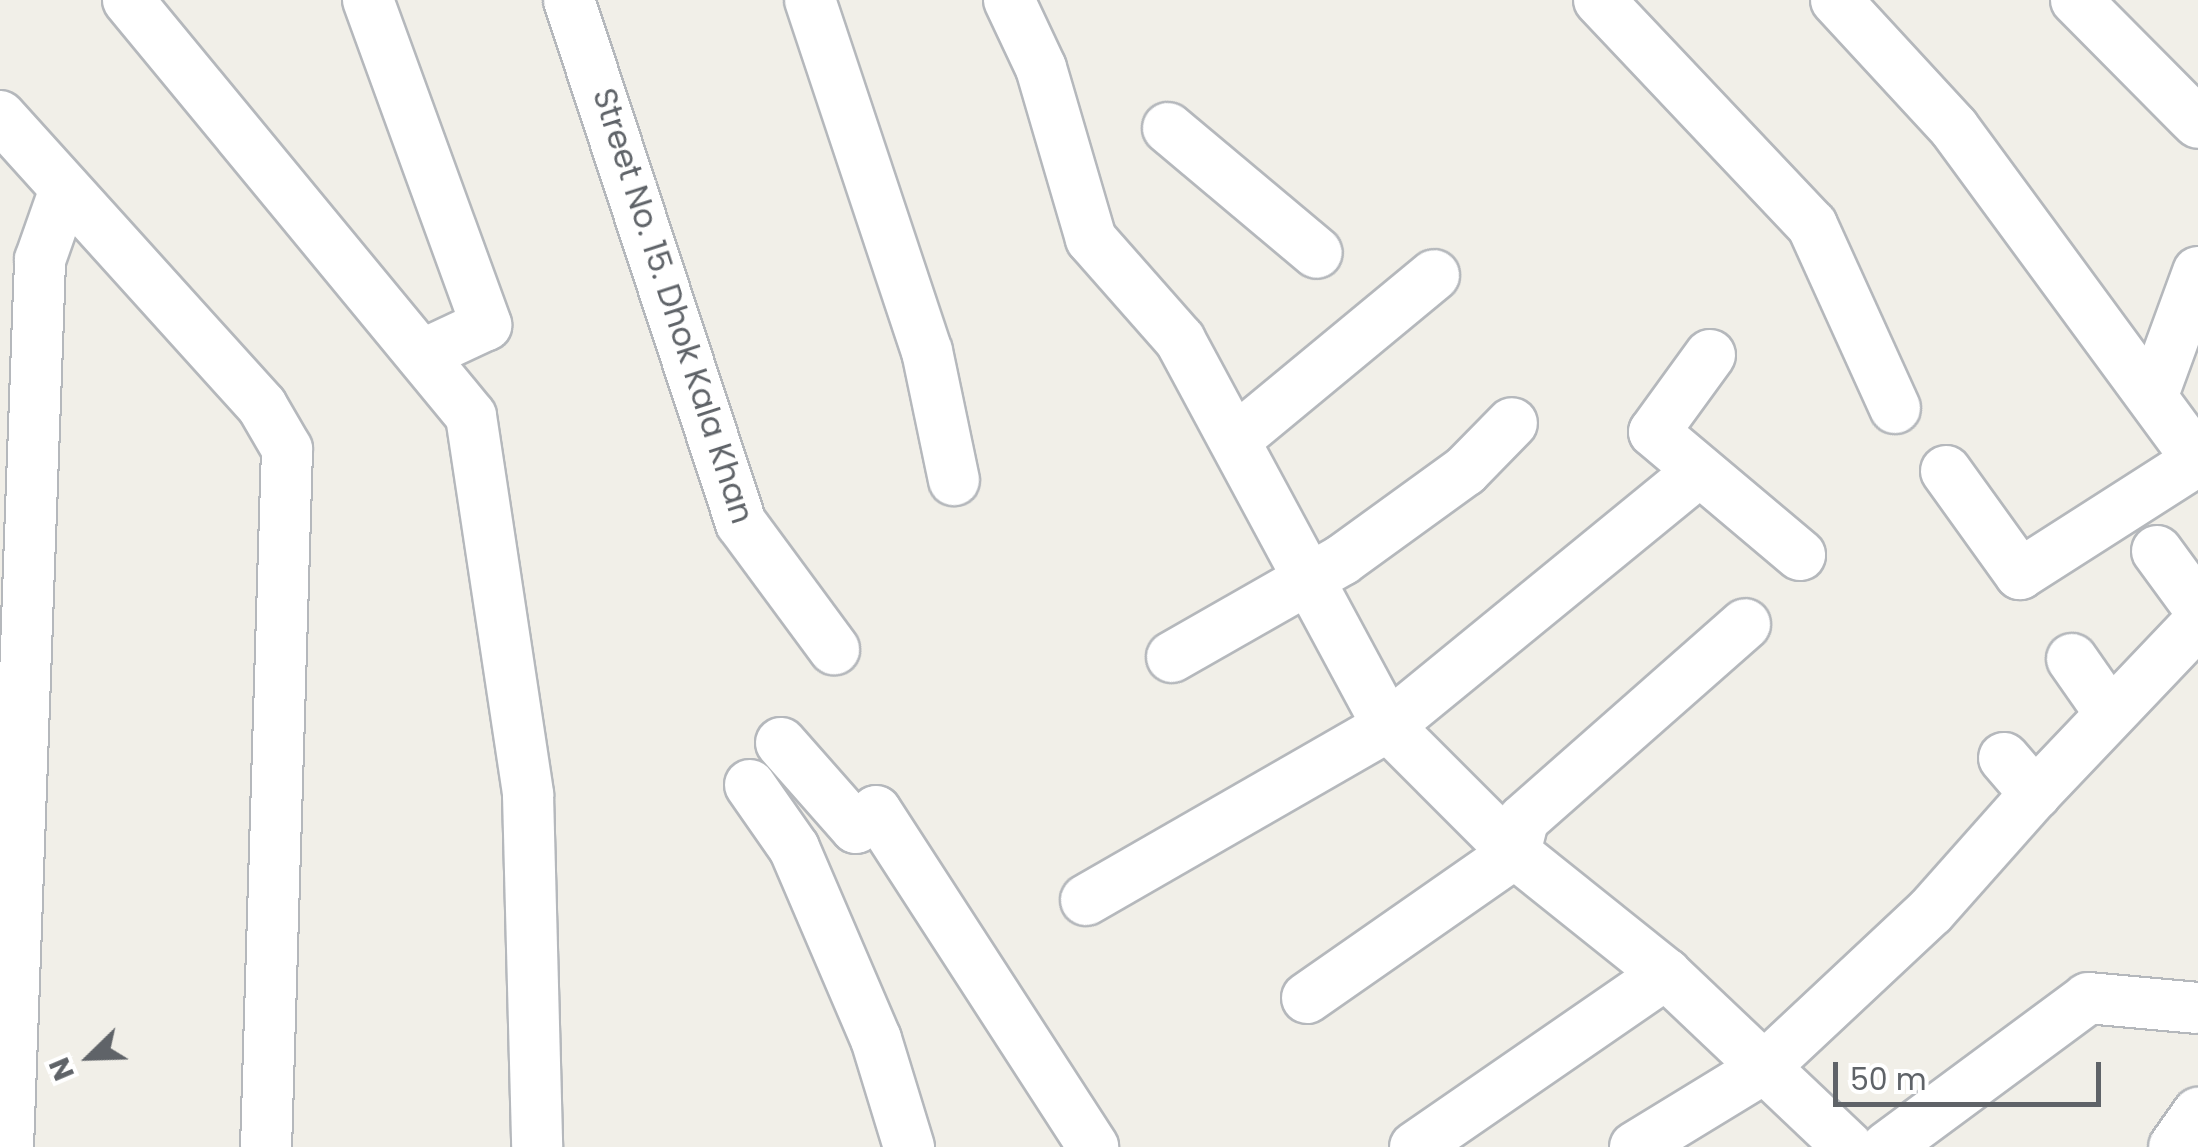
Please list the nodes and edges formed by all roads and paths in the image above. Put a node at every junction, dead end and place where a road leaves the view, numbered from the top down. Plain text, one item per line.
1 (128, 0) edge
2 (368, 0) edge
3 (569, 0) edge
4 (810, 0) edge
5 (1009, 0) edge
6 (1598, 0) edge
7 (2076, 0) edge
8 (1856, 6) edge
9 (2191, 100) edge
10 (0, 116) edge
11 (1168, 128) dead end
12 (66, 189) junction
13 (1316, 252) dead end
14 (2198, 272) edge
15 (1434, 275) dead end
16 (422, 354) junction
17 (1710, 356) dead end
18 (2154, 395) junction
19 (1895, 408) dead end
20 (1512, 423) dead end
21 (1236, 439) junction
22 (2198, 460) edge
23 (1946, 472) dead end
24 (1696, 474) junction
25 (954, 480) dead end
26 (2157, 550) dead end
27 (1800, 554) dead end
28 (1312, 580) junction
29 (2198, 608) edge
30 (2198, 623) edge
31 (1745, 624) dead end
32 (834, 649) dead end
33 (1172, 657) dead end
34 (2072, 660) dead end
35 (2109, 712) junction
36 (1388, 726) junction
37 (780, 744) dead end
38 (750, 786) dead end
39 (1516, 853) junction
40 (1086, 900) dead end
41 (1666, 974) junction
42 (1307, 998) dead end
43 (2198, 1008) edge
44 (1761, 1070) junction
45 (2198, 1114) edge
46 (8, 1147) edge
47 (266, 1147) edge
48 (538, 1147) edge
49 (909, 1147) edge
50 (1093, 1147) edge
51 (1415, 1147) edge
52 (1636, 1147) edge
53 (1848, 1147) edge
54 (1887, 1147) edge
55 (2174, 1147) edge

1 - 16 street
2 - 16 street
3 - 32 street, Street No. 15. Dhok Kala Khan
4 - 25 street
5 - 21 street
6 - 19 street
7 - 9 street
8 - 18 street
10 - 12 street
11 - 13 street
12 - 46 street
12 - 47 street
14 - 18 street
15 - 21 street
16 - 48 street
17 - 24 street
18 - 22 street
20 - 28 street
21 - 28 street
22 - 23 street
24 - 27 street
24 - 36 street
26 - 29 street
28 - 33 street
28 - 36 street
30 - 35 street
31 - 39 street
34 - 35 street
35 - 44 street
36 - 39 street
36 - 40 street
37 - 50 street
38 - 49 street
39 - 41 street
39 - 42 street
41 - 44 street
41 - 51 street
43 - 54 street
44 - 52 street
44 - 53 street
45 - 55 street

